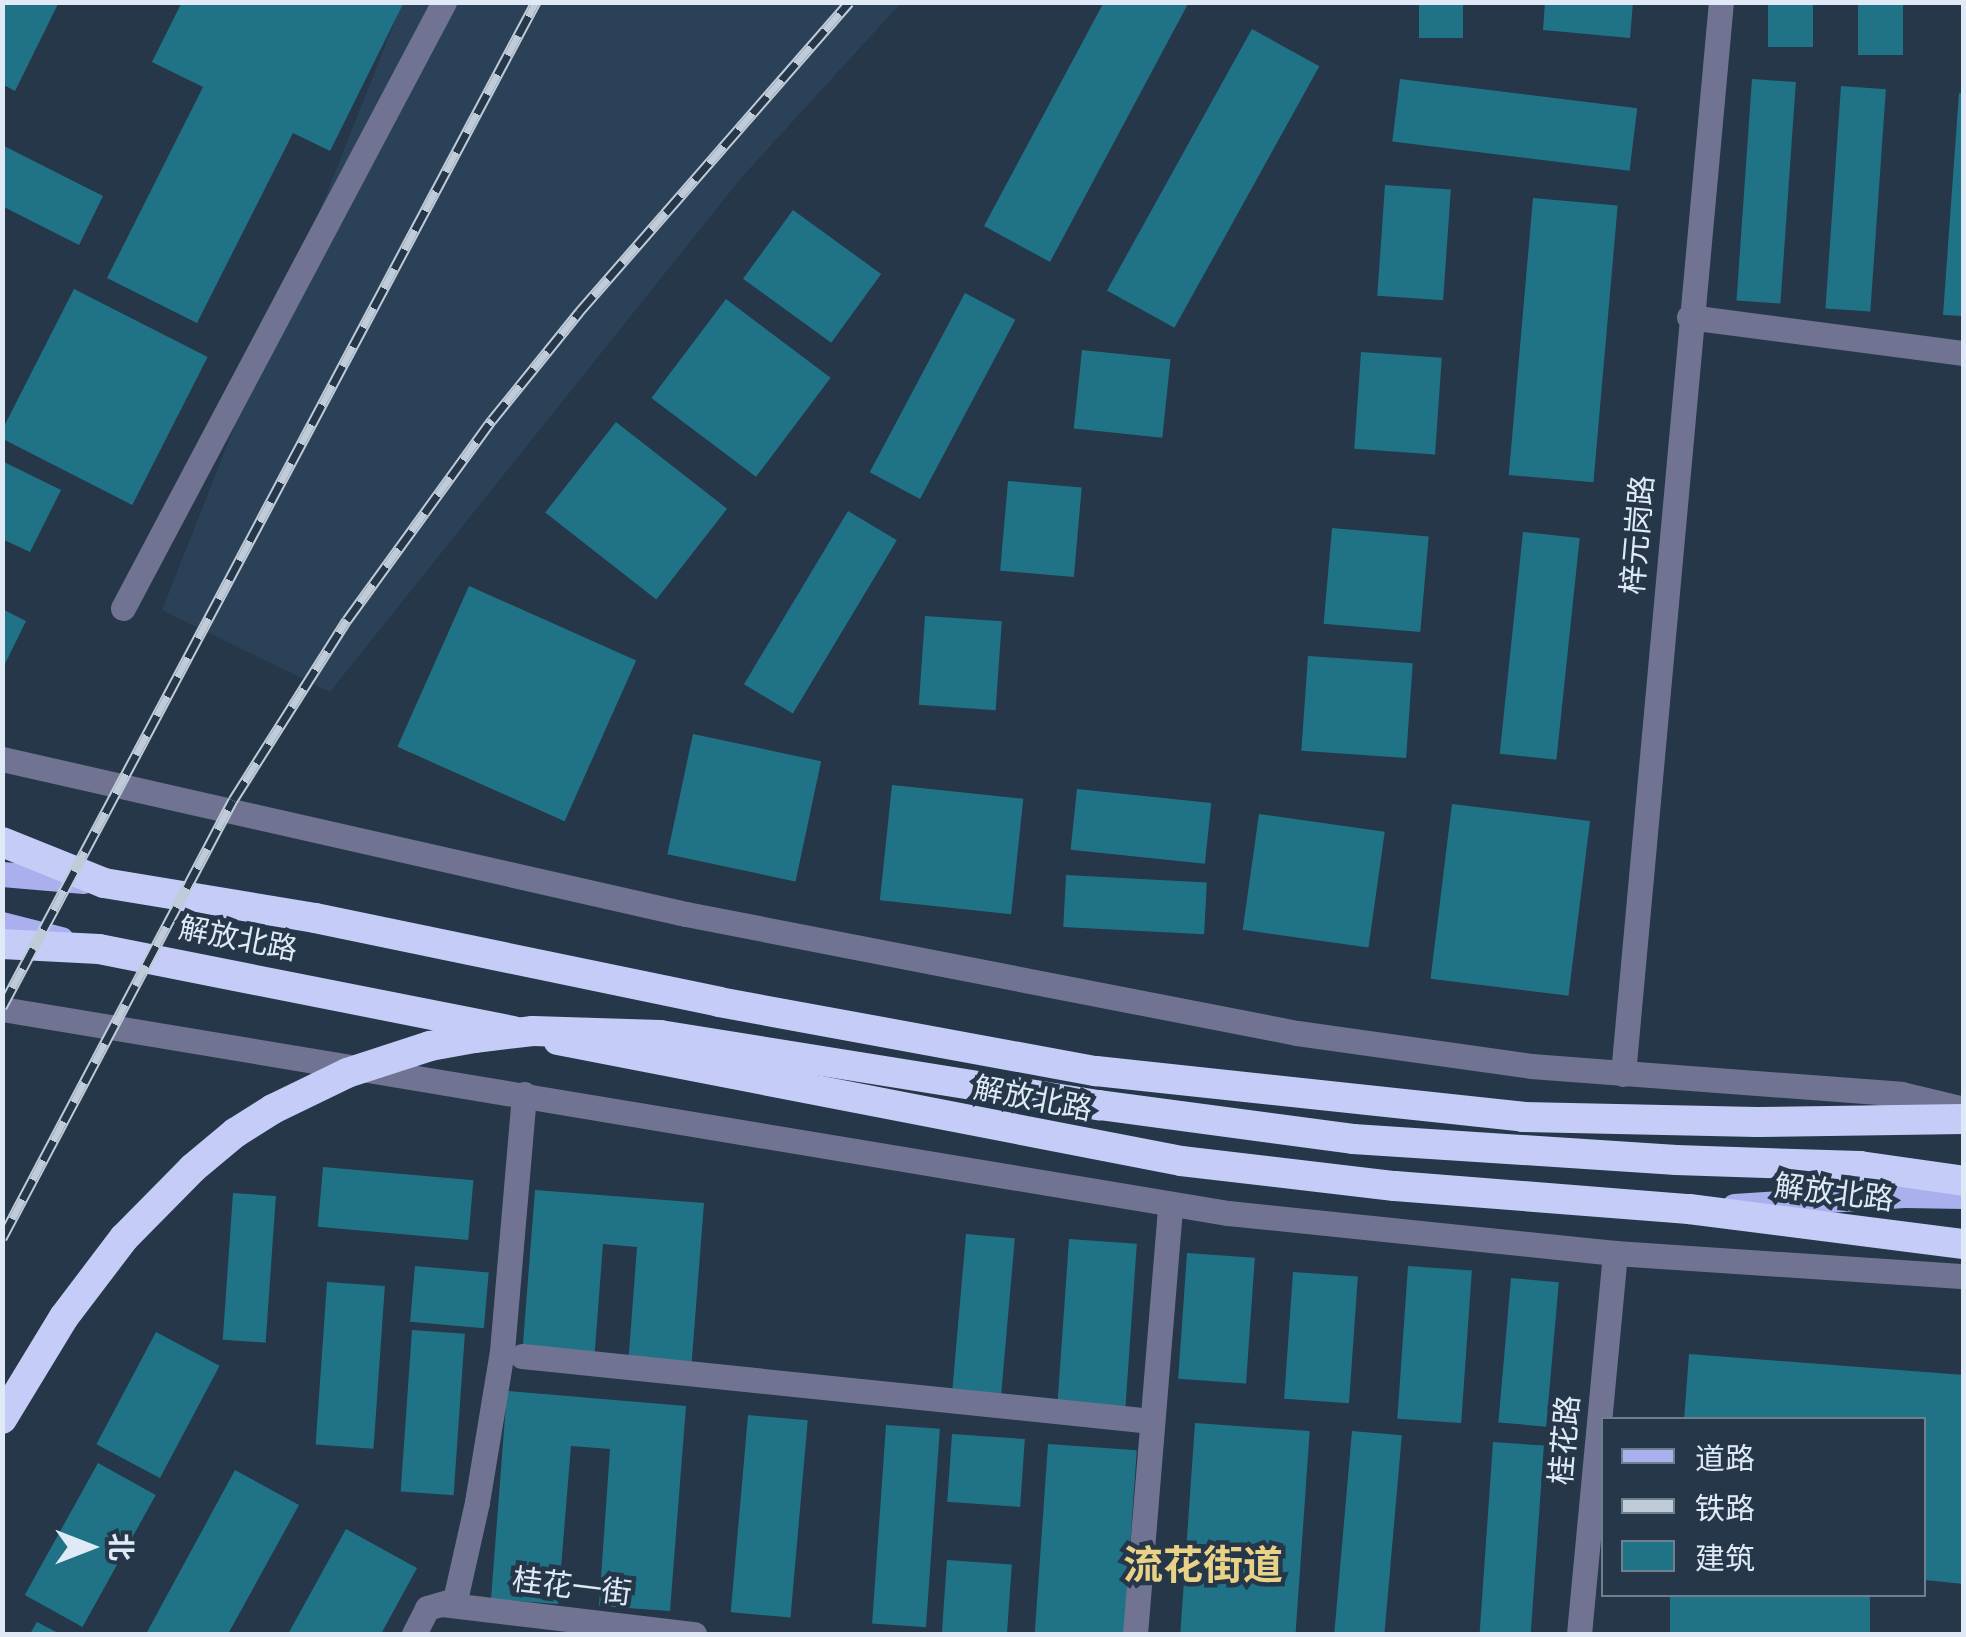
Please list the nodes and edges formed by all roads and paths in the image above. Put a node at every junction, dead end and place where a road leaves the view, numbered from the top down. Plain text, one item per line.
1 (444, 2) edge
2 (1721, 2) edge
3 (1689, 317) junction
4 (1964, 353) edge
5 (123, 608) dead end
6 (2, 759) edge
7 (2, 842) edge
8 (2, 874) edge
9 (104, 882) junction
10 (2, 924) edge
11 (2, 944) edge
12 (99, 949) junction
13 (2, 1009) edge
14 (1623, 1074) junction
15 (524, 1094) junction
16 (1964, 1108) edge
17 (1964, 1119) edge
18 (1860, 1166) junction
19 (1964, 1174) edge
20 (1964, 1182) edge
21 (1964, 1196) edge
22 (1170, 1204) junction
23 (1689, 1210) junction
24 (1964, 1244) edge
25 (1615, 1252) junction
26 (1964, 1276) edge
27 (522, 1356) dead end
28 (2, 1419) edge
29 (1152, 1421) junction
30 (442, 1604) junction
31 (414, 1634) edge
32 (694, 1634) edge
33 (1136, 1634) edge
34 (1579, 1634) edge

1 - 5 street
2 - 3 street, 梓元岗路
3 - 4 street
3 - 14 street, 梓元岗路
6 - 14 street
7 - 9 highway, 解放北路
8 - 9 main road, 解放北路
9 - 17 highway, 解放北路
10 - 12 main road, 解放北路
11 - 12 highway, 解放北路
12 - 23 highway, 解放北路
13 - 15 street
14 - 16 street
15 - 22 street
15 - 30 street
18 - 19 highway
18 - 20 highway
18 - 28 highway, bridge
21 - 23 main road
22 - 25 street
22 - 29 street
23 - 24 highway, 解放北路
25 - 26 street
25 - 34 street, 桂花路
27 - 29 street
29 - 33 street
30 - 31 street
30 - 32 street, 桂花一街

